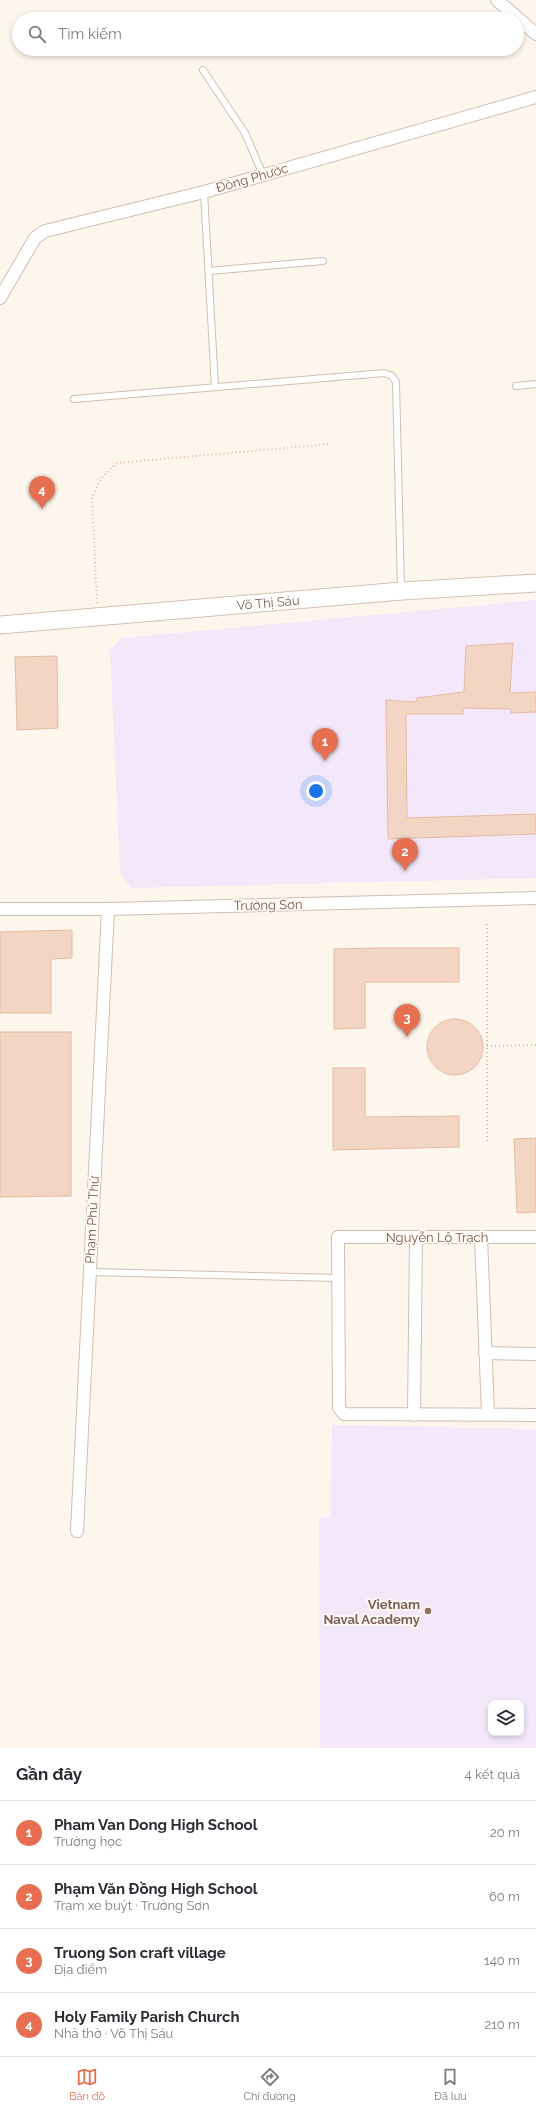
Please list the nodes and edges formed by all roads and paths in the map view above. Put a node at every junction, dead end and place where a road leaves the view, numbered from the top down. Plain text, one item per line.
1 (496, 0) edge
2 (510, 12) edge
3 (524, 24) edge
4 (536, 34) edge
5 (204, 70) dead end
6 (536, 97) edge
7 (263, 175) junction
8 (204, 192) junction
9 (323, 261) dead end
10 (208, 271) junction
11 (0, 298) edge
12 (536, 384) edge
13 (516, 386) dead end
14 (215, 387) junction
15 (74, 399) dead end
16 (330, 444) dead end
17 (536, 583) edge
18 (402, 592) junction
19 (98, 616) junction
20 (0, 625) edge
21 (536, 898) edge
22 (0, 909) edge
23 (108, 909) junction
24 (487, 924) dead end
25 (536, 1045) edge
26 (487, 1046) junction
27 (487, 1142) dead end
28 (481, 1237) junction
29 (536, 1237) edge
30 (416, 1238) junction
31 (90, 1272) junction
32 (338, 1278) junction
33 (485, 1353) junction
34 (536, 1354) edge
35 (488, 1414) junction
36 (414, 1415) junction
37 (536, 1415) edge
38 (77, 1531) dead end

1 - 2 street
3 - 4 street
5 - 7 lane
6 - 7 street, Đông Phước
7 - 8 street, Đông Phước
8 - 10 lane
8 - 11 street, Đông Phước
9 - 10 lane
10 - 14 lane
12 - 13 lane
14 - 15 lane
14 - 18 lane
16 - 19 path
17 - 18 main road, Võ Thị Sáu
18 - 19 main road, Võ Thị Sáu
19 - 20 main road, Võ Thị Sáu
21 - 23 street, Trường Sơn
22 - 23 street, Trường Sơn
23 - 31 street, Phạm Phú Thứ
24 - 26 path
25 - 26 path
26 - 27 path
28 - 29 street, Nguyễn Lộ Trạch
28 - 30 street, Nguyễn Lộ Trạch
28 - 33 street
30 - 32 street, Nguyễn Lộ Trạch
30 - 36 street
31 - 32 lane
31 - 38 street, Phạm Phú Thứ
32 - 36 street
33 - 34 street
33 - 35 street
35 - 36 street
35 - 37 street

